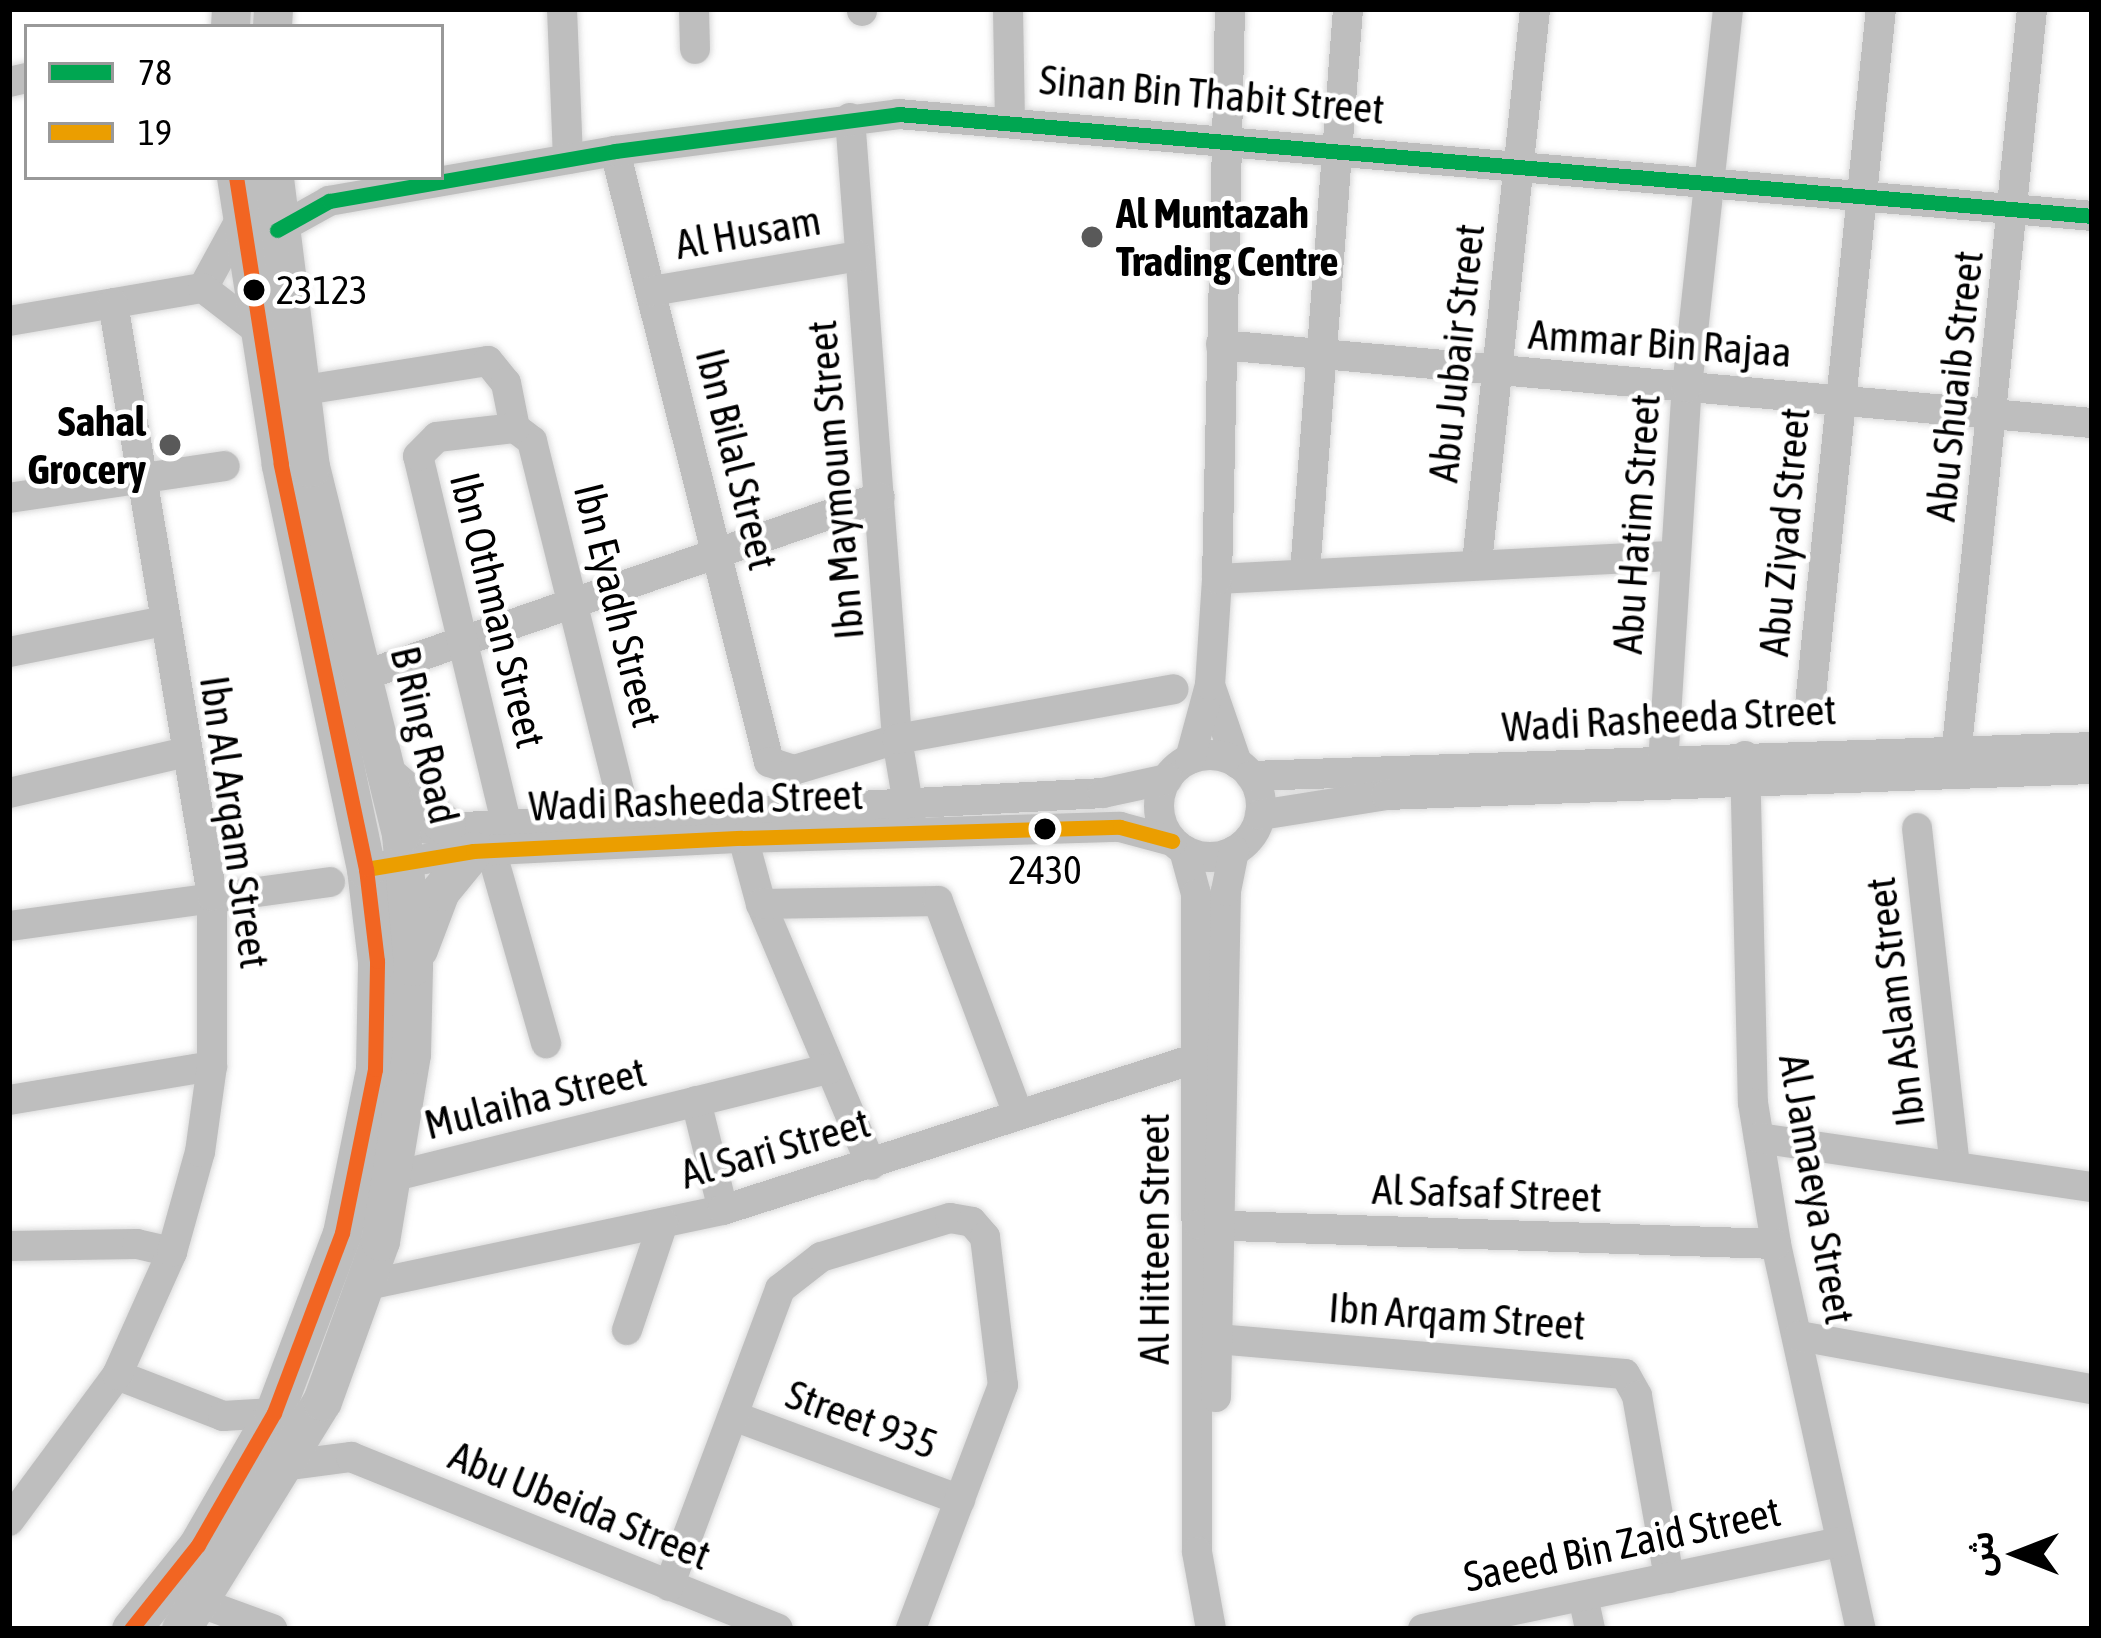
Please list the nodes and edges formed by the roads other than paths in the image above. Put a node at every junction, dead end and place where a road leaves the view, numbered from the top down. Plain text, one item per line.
1 (562, 9) edge
2 (694, 9) edge
3 (1008, 9) edge
4 (1230, 9) edge
5 (1348, 9) edge
6 (1535, 9) edge
7 (1728, 9) edge
8 (1881, 9) edge
9 (2032, 9) edge
10 (694, 49) dead end
11 (850, 118) junction
12 (1010, 119) junction
13 (1227, 139) junction
14 (1335, 146) junction
15 (615, 152) junction
16 (568, 159) junction
17 (1520, 163) junction
18 (261, 180) edge
19 (267, 180) edge
20 (1711, 184) junction
21 (1861, 199) junction
22 (329, 202) junction
23 (2015, 208) junction
24 (2092, 216) edge
25 (259, 225) junction
26 (858, 256) junction
27 (202, 288) junction
28 (652, 291) junction
29 (113, 302) junction
30 (9, 321) edge
31 (256, 328) junction
32 (1221, 345) junction
33 (1317, 354) junction
34 (1495, 373) junction
35 (1687, 387) junction
36 (298, 392) junction
37 (1839, 399) junction
38 (1993, 414) junction
39 (2092, 423) edge
40 (514, 428) junction
41 (225, 466) dead end
42 (138, 480) junction
43 (880, 497) junction
44 (9, 498) edge
45 (717, 551) junction
46 (1674, 556) junction
47 (1477, 563) junction
48 (1305, 572) junction
49 (1217, 579) junction
50 (576, 602) junction
51 (164, 621) junction
52 (465, 642) junction
53 (9, 652) edge
54 (374, 672) dead end
55 (1210, 685) junction
56 (1174, 689) dead end
57 (1810, 705) dead end
58 (897, 739) junction
59 (2092, 747) edge
60 (186, 752) junction
61 (1956, 760) junction
62 (1745, 767) junction
63 (1178, 769) junction
64 (2092, 769) edge
65 (794, 770) joint
66 (1244, 770) junction
67 (1662, 771) junction
68 (386, 775) junction
69 (9, 793) edge
70 (909, 802) junction
71 (503, 810) junction
72 (1260, 815) junction
73 (739, 824) junction
74 (629, 828) junction
75 (1917, 828) dead end
76 (913, 834) junction
77 (470, 842) junction
78 (1178, 846) junction
79 (403, 848) junction
80 (1234, 851) junction
81 (352, 864) junction
82 (212, 896) junction
83 (761, 904) junction
84 (9, 926) edge
85 (413, 966) junction
86 (546, 1043) dead end
87 (1209, 1052) junction
88 (212, 1066) junction
89 (830, 1068) junction
90 (9, 1100) edge
91 (696, 1101) junction
92 (1018, 1114) junction
93 (1759, 1138) junction
94 (871, 1165) junction
95 (1955, 1166) junction
96 (395, 1176) junction
97 (2092, 1187) edge
98 (724, 1210) junction
99 (663, 1223) junction
100 (1207, 1225) junction
101 (1776, 1244) junction
102 (9, 1246) edge
103 (172, 1252) junction
104 (367, 1285) junction
105 (627, 1330) dead end
106 (1799, 1336) junction
107 (1217, 1339) junction
108 (117, 1375) junction
109 (2092, 1389) edge
110 (322, 1401) junction
111 (274, 1413) junction
112 (736, 1418) junction
113 (351, 1457) junction
114 (289, 1465) junction
115 (960, 1500) junction
116 (9, 1521) edge
117 (1840, 1542) junction
118 (1669, 1577) junction
119 (669, 1586) junction
120 (1583, 1595) junction
121 (191, 1616) edge
122 (131, 1629) edge
123 (272, 1629) edge
124 (778, 1629) edge
125 (911, 1629) edge
126 (1211, 1629) edge
127 (1230, 1629) edge
128 (1423, 1629) edge
129 (1590, 1629) edge
130 (1861, 1629) edge

1 - 16 street
2 - 10 street
3 - 12 street
4 - 13 street
5 - 14 street
6 - 17 street, Abu Jubair Street
7 - 20 street, Abu Hatim Street
8 - 21 street, Abu Ziyad Street
9 - 23 street, Abu Shuaib Street
11 - 12 street, Sinan Bin Thabit Street
11 - 15 street, Sinan Bin Thabit Street
11 - 26 street, Ibn Maymoum Street
12 - 13 street, Sinan Bin Thabit Street
13 - 14 street, Sinan Bin Thabit Street
13 - 32 street
14 - 17 street, Sinan Bin Thabit Street
14 - 33 street
15 - 16 street, Sinan Bin Thabit Street
15 - 28 street, Ibn Bilal Street
16 - 22 street, Sinan Bin Thabit Street
17 - 20 street, Sinan Bin Thabit Street
17 - 34 street, Abu Jubair Street
18 - 25 main road, B Ring Road
19 - 22 street
20 - 21 street, Sinan Bin Thabit Street
20 - 35 street, Abu Hatim Street
21 - 23 street, Sinan Bin Thabit Street
21 - 37 street, Abu Ziyad Street
22 - 25 street, Sinan Bin Thabit Street
23 - 24 street, Sinan Bin Thabit Street
23 - 38 street, Abu Shuaib Street
25 - 27 street
25 - 31 main road, B Ring Road
25 - 36 main road, B Ring Road
26 - 28 street, Al Husam
26 - 43 street, Ibn Maymoum Street
27 - 29 street
27 - 31 street
28 - 45 street, Ibn Bilal Street
29 - 30 street
29 - 42 street, Ibn Al Arqam Street
31 - 81 main road, B Ring Road
32 - 33 street, Ammar Bin Rajaa
32 - 49 street
33 - 34 street, Ammar Bin Rajaa
33 - 48 street
34 - 35 street, Ammar Bin Rajaa
34 - 47 street, Abu Jubair Street
35 - 37 street, Ammar Bin Rajaa
35 - 46 street, Abu Hatim Street
36 - 40 street, Ibn Othman Street
36 - 68 main road, B Ring Road
37 - 38 street, Ammar Bin Rajaa
37 - 57 street, Abu Ziyad Street
38 - 39 street, Ammar Bin Rajaa
38 - 61 street, Abu Shuaib Street
40 - 50 street, Ibn Eyadh Street
40 - 52 street, Ibn Othman Street
41 - 42 street
42 - 44 street
42 - 51 street, Ibn Al Arqam Street
43 - 45 street
43 - 58 street, Ibn Maymoum Street
45 - 50 street
45 - 65 street, Ibn Bilal Street
46 - 47 street
46 - 67 street, Abu Hatim Street
47 - 48 street
48 - 49 street
49 - 55 street
50 - 52 street
50 - 74 street, Ibn Eyadh Street
51 - 53 street
51 - 60 street, Ibn Al Arqam Street
52 - 54 street
52 - 71 street, Ibn Othman Street
55 - 63 street
55 - 66 street
56 - 58 street, Wadi Rasheeda Street
58 - 65 street, Wadi Rasheeda Street
58 - 70 street, Ibn Maymoum Street
59 - 61 street, Wadi Rasheeda Street
60 - 69 street
60 - 82 street, Ibn Al Arqam Street
61 - 62 street, Wadi Rasheeda Street
61 - 64 street, Wadi Rasheeda Street
62 - 67 street, Wadi Rasheeda Street
62 - 93 street, Al Jamaeya Street
63 - 66 street
63 - 70 street, Wadi Rasheeda Street
63 - 78 street
66 - 67 street, Wadi Rasheeda Street
66 - 72 street
67 - 72 street, Wadi Rasheeda Street
68 - 77 main road
68 - 79 main road, B Ring Road
70 - 73 street, Wadi Rasheeda Street
70 - 76 street, Ibn Maymoum Street
71 - 74 street, Wadi Rasheeda Street
71 - 77 street, Wadi Rasheeda Street
72 - 80 street
73 - 74 street, Wadi Rasheeda Street
73 - 76 street, Wadi Rasheeda Street
73 - 83 street
74 - 77 street, Wadi Rasheeda Street
75 - 95 street, Ibn Aslam Street
76 - 78 street, Wadi Rasheeda Street
77 - 79 street, Wadi Rasheeda Street
77 - 85 main road
77 - 86 street
78 - 80 street
78 - 87 street, Al Hitteen Street
79 - 81 street, Wadi Rasheeda Street
79 - 85 main road, B Ring Road
80 - 87 street, Al Hitteen Street
81 - 82 street, Wadi Rasheeda Street
81 - 111 main road, B Ring Road
82 - 84 street, Wadi Rasheeda Street
82 - 88 street, Ibn Al Arqam Street
83 - 89 street
83 - 92 street
85 - 96 main road, B Ring Road
87 - 92 street, Al Sari Street
87 - 100 street, Al Hitteen Street
88 - 90 street
88 - 103 street, Ibn Al Arqam Street
89 - 91 street, Mulaiha Street
89 - 94 street
91 - 96 street, Mulaiha Street
91 - 98 street, Mulaiha Street
92 - 94 street, Al Sari Street
93 - 95 street
93 - 101 street, Al Jamaeya Street
94 - 98 street, Al Sari Street
95 - 97 street
96 - 104 main road, B Ring Road
98 - 99 street, Al Sari Street
99 - 104 street, Al Sari Street
99 - 105 street
100 - 101 street, Al Safsaf Street
100 - 107 street, Al Hitteen Street
100 - 126 street, Al Hitteen Street
101 - 106 street, Al Jamaeya Street
102 - 103 street
103 - 108 street, Ibn Al Arqam Street
104 - 110 main road, B Ring Road
106 - 109 street
106 - 117 street, Al Jamaeya Street
107 - 118 street, Ibn Arqam Street
107 - 127 street, Al Hitteen Street
108 - 111 street
108 - 116 street, Ibn Al Arqam Street
110 - 113 street
110 - 114 main road, B Ring Road
111 - 122 main road, B Ring Road
112 - 115 street, Street 935
112 - 115 street
112 - 119 street
113 - 114 street, Abu Ubeida Street
113 - 119 street, Abu Ubeida Street
114 - 121 main road, B Ring Road
115 - 125 street
117 - 118 street, Saeed Bin Zaid Street
117 - 130 street, Al Jamaeya Street
118 - 120 street, Saeed Bin Zaid Street
119 - 124 street, Abu Ubeida Street
120 - 128 street, Saeed Bin Zaid Street
120 - 129 street
121 - 123 street

